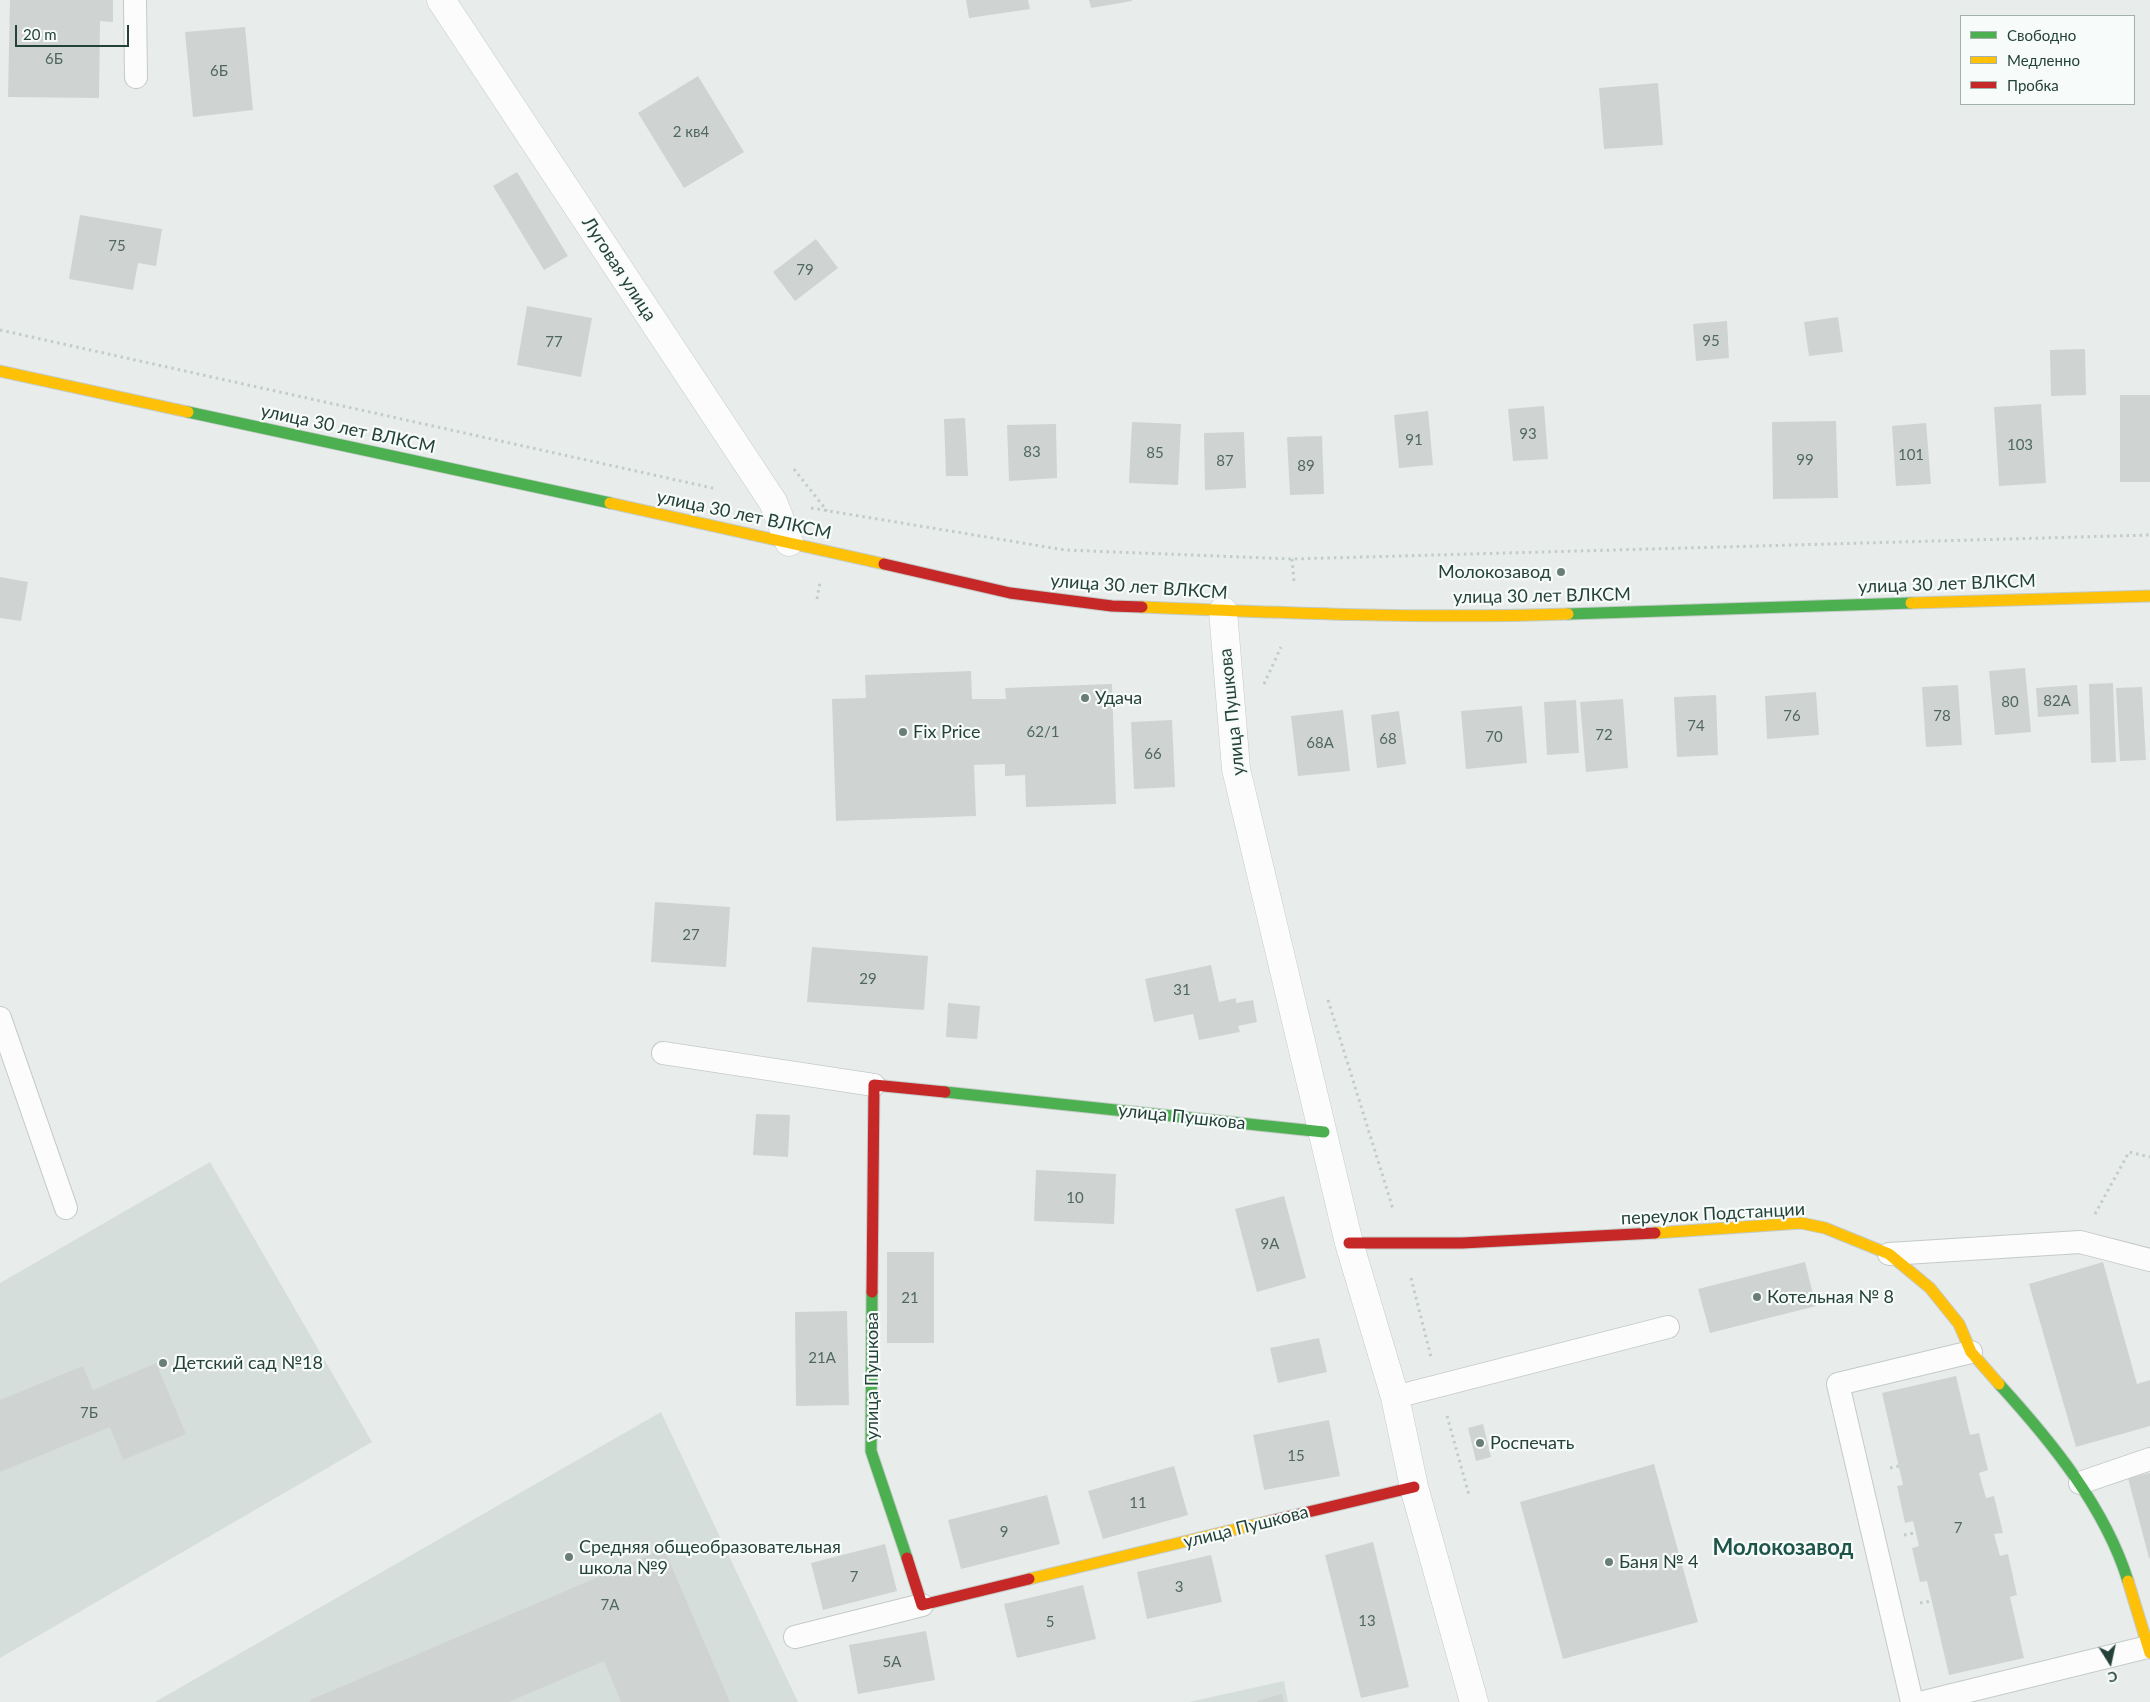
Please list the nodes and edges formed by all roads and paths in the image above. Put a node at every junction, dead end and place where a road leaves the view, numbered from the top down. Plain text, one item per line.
1 (135, 0) edge
2 (441, 0) edge
3 (136, 77) dead end
4 (0, 330) edge
5 (0, 371) edge
6 (773, 502) junction
7 (2150, 535) edge
8 (789, 542) junction
9 (1292, 560) junction
10 (2150, 596) edge
11 (1223, 611) junction
12 (1296, 614) junction
13 (1263, 686) dead end
14 (1326, 992) dead end
15 (0, 1018) edge
16 (663, 1053) dead end
17 (874, 1085) junction
18 (1324, 1132) junction
19 (2150, 1157) edge
20 (66, 1208) dead end
21 (2080, 1242) junction
22 (1349, 1243) junction
23 (1402, 1244) junction
24 (1889, 1254) junction
25 (2150, 1260) edge
26 (1668, 1327) dead end
27 (1971, 1352) junction
28 (1438, 1386) junction
29 (1395, 1397) junction
30 (2150, 1459) edge
31 (2080, 1483) junction
32 (1414, 1487) junction
33 (1469, 1495) dead end
34 (922, 1605) junction
35 (796, 1637) dead end
36 (2149, 1650) edge
37 (1474, 1702) edge
38 (1912, 1702) edge
39 (1924, 1702) edge

1 - 3 lane
2 - 6 street, Луговая улица
4 - 6 path
5 - 8 street, улица 30 лет ВЛКСМ
6 - 8 street, Луговая улица
6 - 9 path
7 - 9 path
8 - 11 street, улица 30 лет ВЛКСМ
9 - 12 path
10 - 12 street, улица 30 лет ВЛКСМ
11 - 12 street, улица 30 лет ВЛКСМ
11 - 18 street, улица Пушкова
12 - 13 path
14 - 23 path
15 - 20 lane
16 - 17 lane
17 - 18 street, улица Пушкова
17 - 34 street, улица Пушкова
18 - 22 street, улица Пушкова
19 - 21 path
21 - 24 lane
21 - 25 lane
22 - 23 street, переулок Подстанции
22 - 29 street, улица Пушкова
23 - 24 street, переулок Подстанции
23 - 28 path
24 - 27 street, переулок Подстанции
26 - 28 lane
27 - 31 street, переулок Подстанции
27 - 38 lane
28 - 29 lane
28 - 33 path
29 - 32 street, улица Пушкова
30 - 31 lane
31 - 36 street, переулок Подстанции
32 - 34 street, улица Пушкова
32 - 37 street, улица Пушкова
34 - 35 lane
36 - 39 lane

